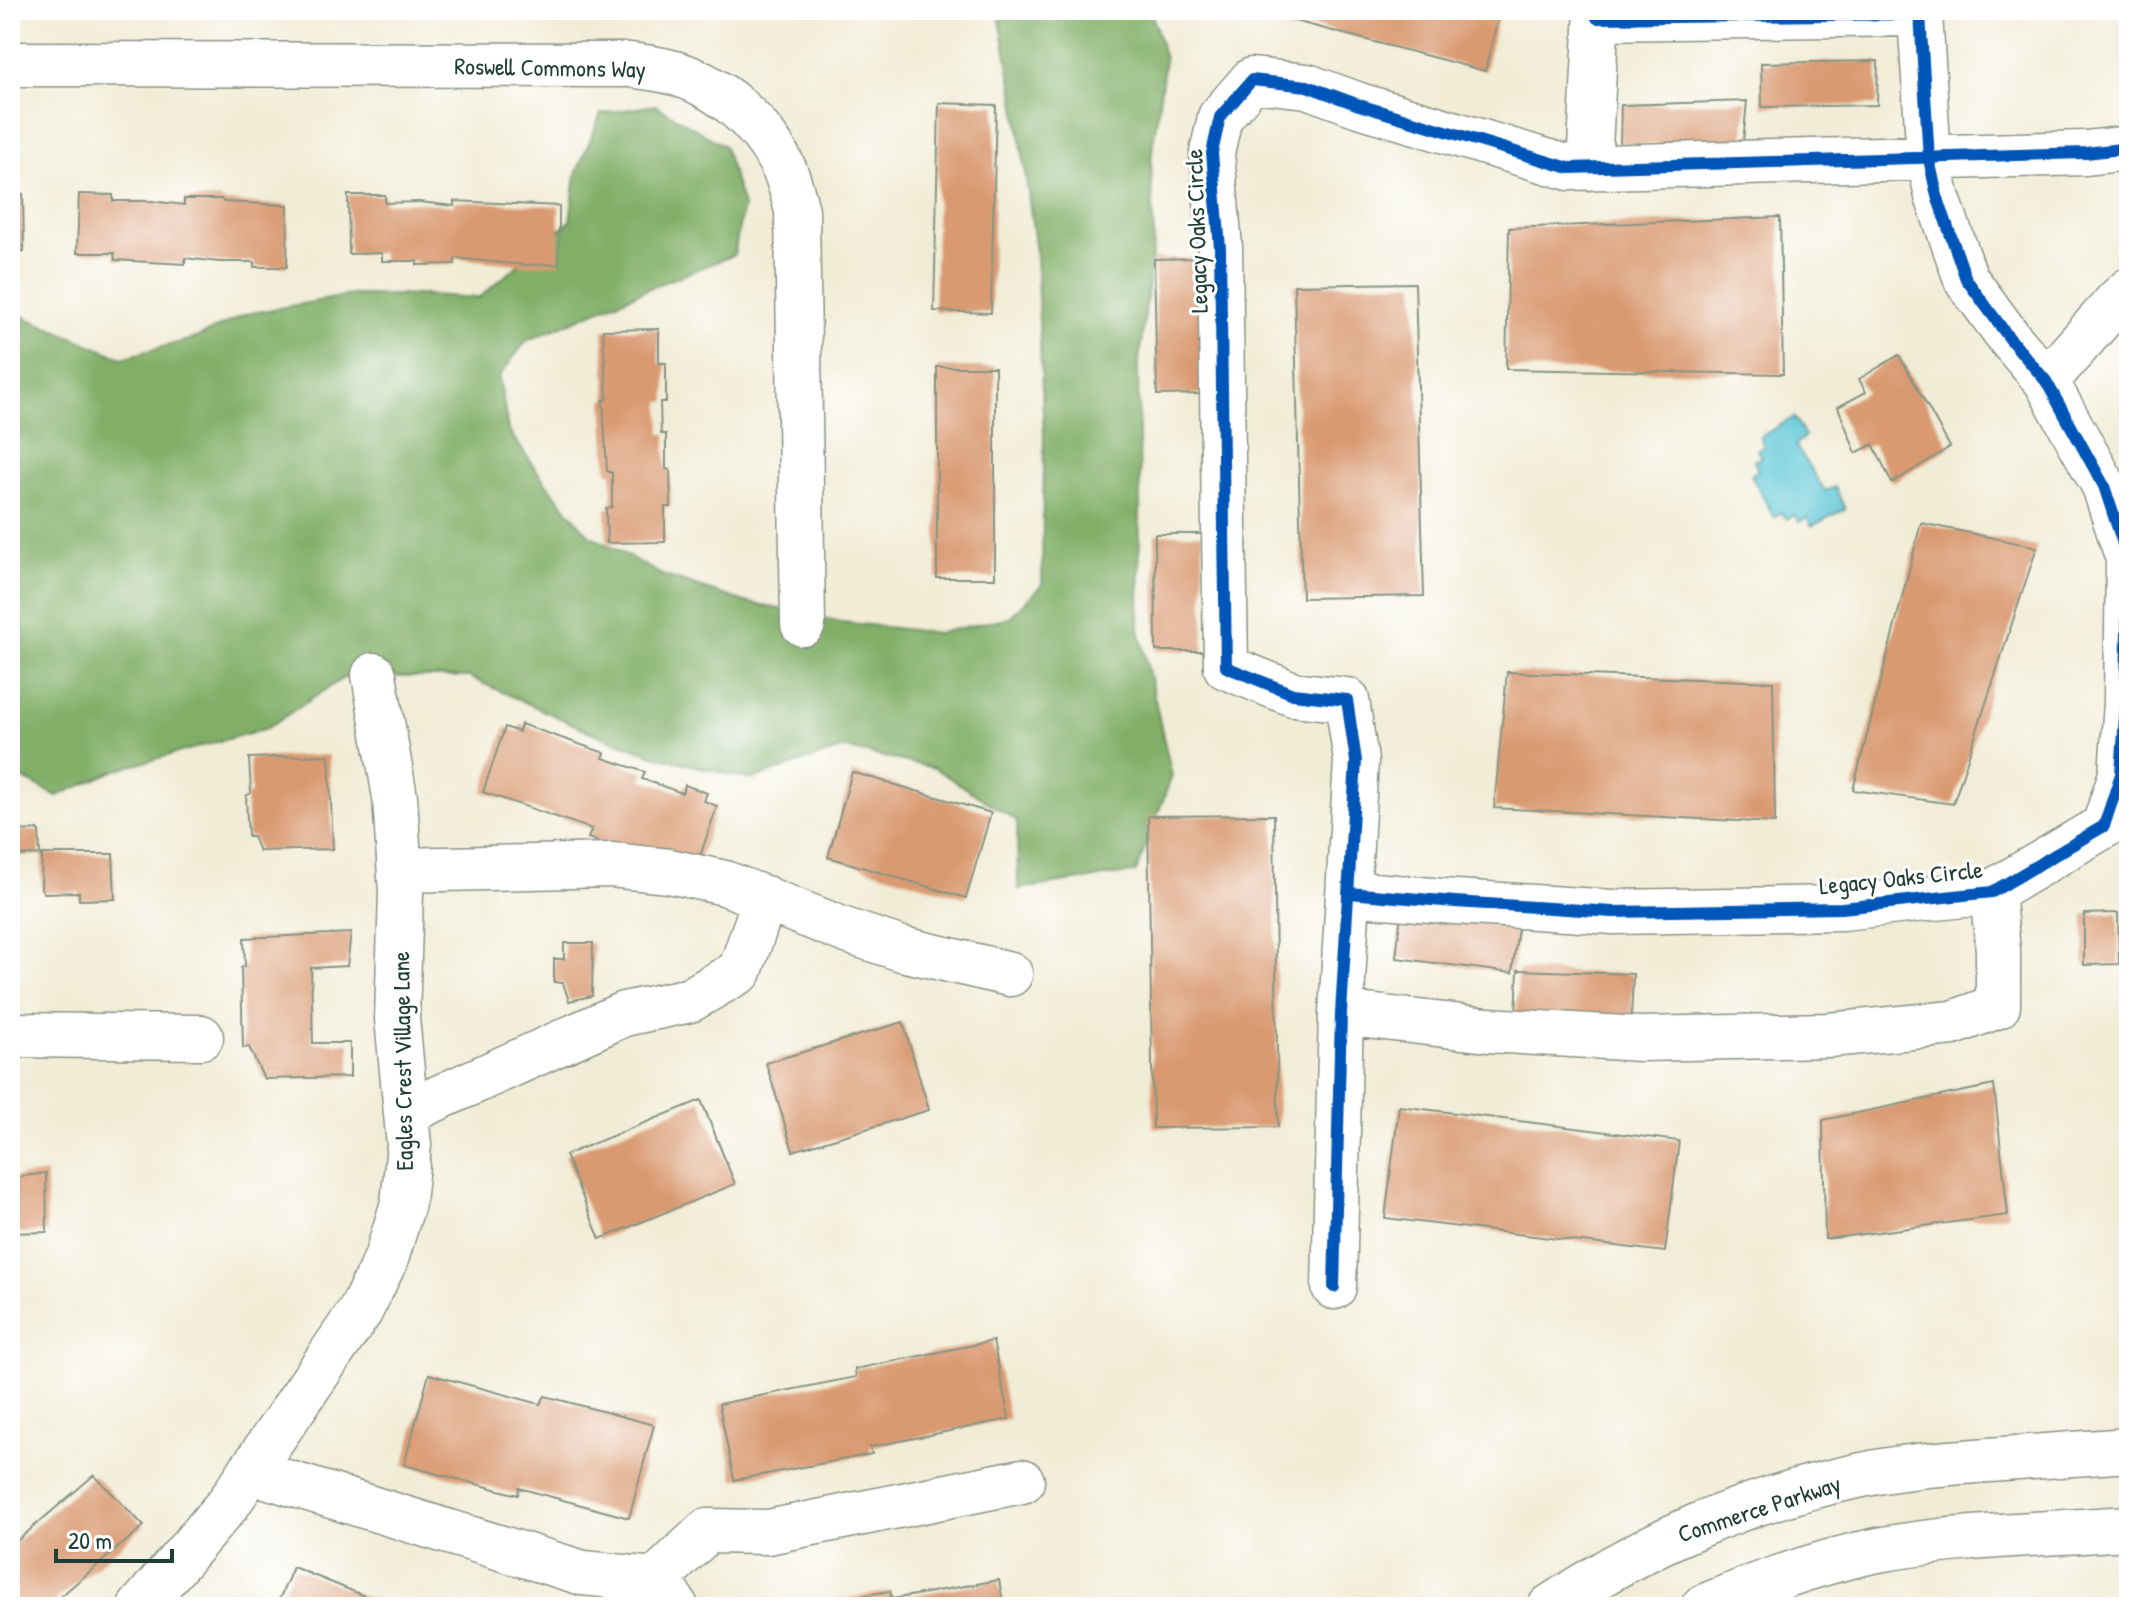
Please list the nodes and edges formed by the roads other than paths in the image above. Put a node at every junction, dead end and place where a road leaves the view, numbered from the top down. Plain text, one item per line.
1 (1597, 14) edge
2 (10, 64) edge
3 (2129, 148) edge
4 (1929, 159) junction
5 (1589, 168) junction
6 (2129, 290) edge
7 (2046, 381) junction
8 (803, 624) dead end
9 (374, 675) dead end
10 (2116, 828) edge
11 (400, 870) junction
12 (1992, 892) junction
13 (1349, 893) junction
14 (765, 898) junction
15 (1010, 974) dead end
16 (1341, 1013) junction
17 (10, 1035) edge
18 (201, 1037) dead end
19 (407, 1112) junction
20 (1334, 1287) dead end
21 (2129, 1450) edge
22 (250, 1471) junction
23 (1022, 1481) dead end
24 (2129, 1528) edge
25 (666, 1593) edge
26 (140, 1607) edge
27 (1550, 1607) edge
28 (1703, 1607) edge

1 - 4 street
1 - 5 street
2 - 8 street, Roswell Commons Way
3 - 4 street, Legacy Oaks Circle
4 - 5 street, Legacy Oaks Circle
4 - 7 street, Legacy Oaks Circle
5 - 13 street, Legacy Oaks Circle
6 - 7 street
7 - 10 street, Legacy Oaks Circle
9 - 11 street, Eagles Crest Village Lane
10 - 12 street, Legacy Oaks Circle
11 - 14 street
11 - 19 street, Eagles Crest Village Lane
12 - 13 street, Legacy Oaks Circle
12 - 16 street, Legacy Oaks Circle
13 - 16 street, Legacy Oaks Circle
14 - 15 street
14 - 19 street
16 - 20 street
17 - 18 street
19 - 22 street, Eagles Crest Village Lane
21 - 27 street, Commerce Parkway
22 - 25 street
22 - 26 street, Eagles Crest Village Lane
23 - 25 street
24 - 28 street

